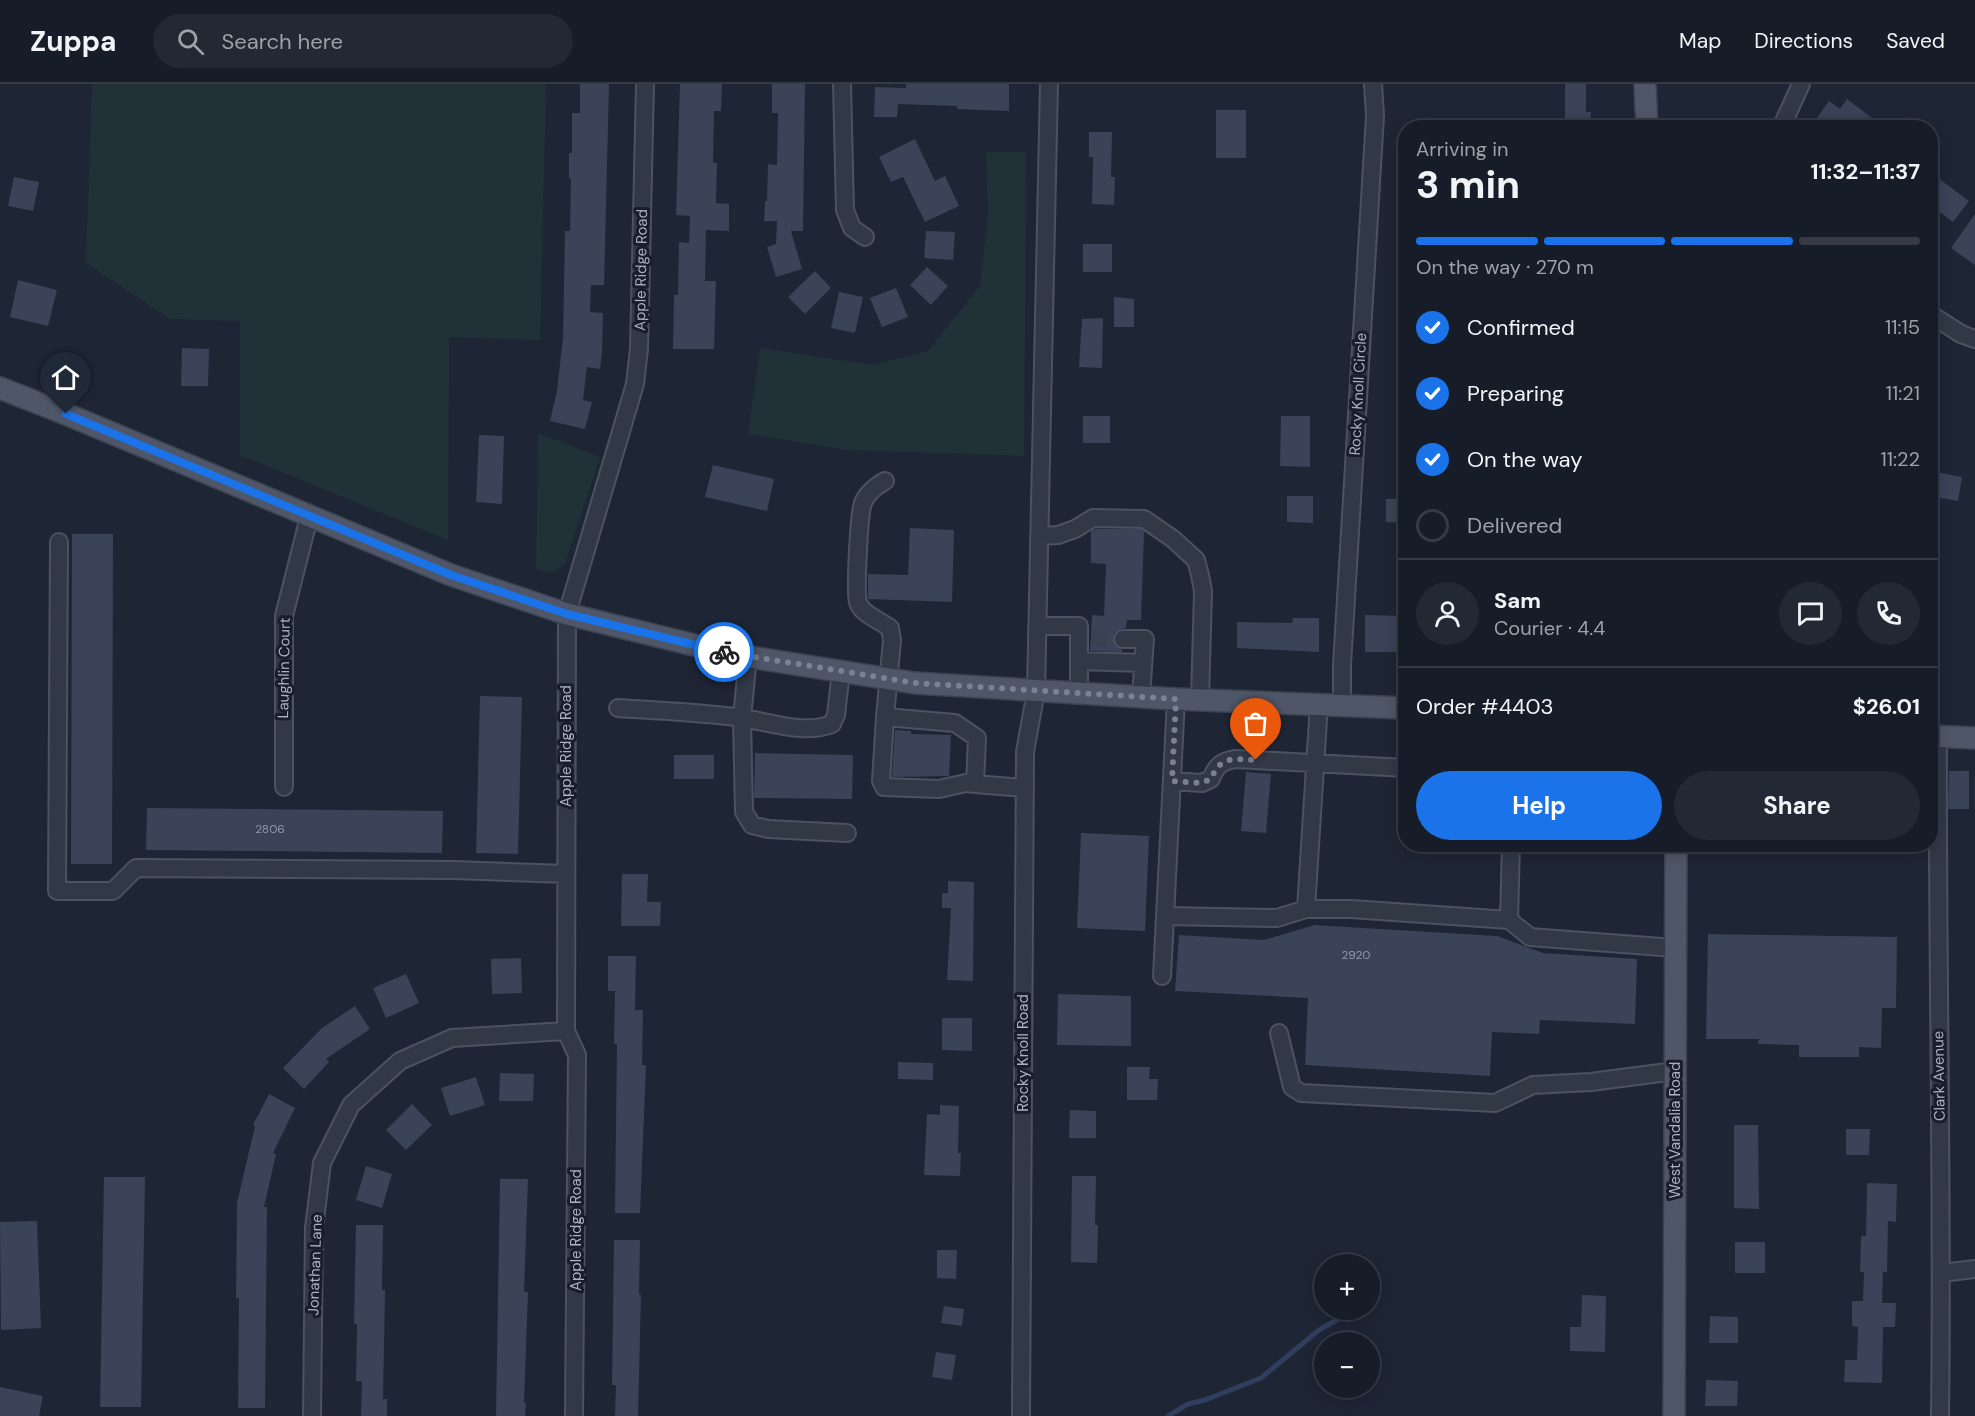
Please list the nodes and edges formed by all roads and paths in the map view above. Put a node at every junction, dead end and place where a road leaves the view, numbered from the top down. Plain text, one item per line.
1 (645, 84) edge
2 (842, 84) edge
3 (1049, 84) edge
4 (1373, 84) edge
5 (1645, 84) edge
6 (1801, 84) edge
7 (1647, 120) edge
8 (1785, 120) edge
9 (865, 237) dead end
10 (1938, 319) edge
11 (1975, 339) edge
12 (0, 388) edge
13 (885, 481) dead end
14 (309, 517) junction
15 (1039, 536) junction
16 (59, 542) dead end
17 (567, 614) junction
18 (1037, 626) junction
19 (1123, 639) tunnel mouth
20 (748, 656) junction
21 (1079, 661) junction
22 (1143, 663) junction
23 (841, 671) junction
24 (890, 679) junction
25 (1036, 691) junction
26 (1079, 693) junction
27 (1141, 697) junction
28 (1176, 699) junction
29 (1200, 700) junction
30 (1319, 704) junction
31 (1342, 705) junction
32 (618, 708) dead end
33 (1398, 708) edge
34 (885, 717) junction
35 (742, 718) junction
36 (1938, 736) edge
37 (1975, 738) edge
38 (1316, 763) junction
39 (1398, 768) edge
40 (1172, 781) junction
41 (975, 784) junction
42 (284, 787) dead end
43 (1025, 788) junction
44 (847, 833) dead end
45 (1511, 852) edge
46 (1676, 852) edge
47 (1937, 852) edge
48 (566, 874) junction
49 (1306, 909) junction
50 (1165, 916) junction
51 (1509, 920) junction
52 (1675, 948) junction
53 (1162, 976) dead end
54 (566, 1031) junction
55 (1279, 1033) dead end
56 (1675, 1071) junction
57 (1975, 1269) edge
58 (1942, 1274) junction
59 (312, 1416) edge
60 (574, 1416) edge
61 (1021, 1416) edge
62 (1674, 1416) edge
63 (1940, 1416) edge

1 - 17 street, Apple Ridge Road
2 - 9 street
3 - 15 street
4 - 31 street, Rocky Knoll Circle
5 - 7 main road
6 - 8 street
10 - 11 street
12 - 14 main road
13 - 24 street
14 - 17 main road
14 - 42 street, Laughlin Court
15 - 18 street
15 - 29 street
16 - 48 street
17 - 20 main road
17 - 48 street, Apple Ridge Road
18 - 21 street
18 - 25 street
19 - 22 street
20 - 23 main road
20 - 35 street
21 - 22 street
21 - 26 street
22 - 27 street
23 - 24 main road
23 - 35 street
24 - 25 main road
24 - 34 street
25 - 26 main road
25 - 43 street, Rocky Knoll Road
26 - 27 main road
27 - 28 main road
28 - 29 main road
28 - 40 street
29 - 30 main road
30 - 31 main road
30 - 38 street
31 - 33 main road
32 - 35 street
34 - 41 street
34 - 41 street
35 - 44 street
36 - 37 main road
38 - 39 street
38 - 40 street
38 - 49 street
40 - 50 street
41 - 43 street
43 - 61 street, Rocky Knoll Road
45 - 51 street
46 - 52 main road, West Vandalia Road
47 - 58 street, Clark Avenue
48 - 54 street, Apple Ridge Road
49 - 50 street
49 - 51 street
50 - 53 street
51 - 52 street
52 - 56 main road, West Vandalia Road
54 - 59 street, Jonathan Lane
54 - 60 street, Apple Ridge Road
55 - 56 street
56 - 62 main road, West Vandalia Road
57 - 58 street
58 - 63 street, Clark Avenue

